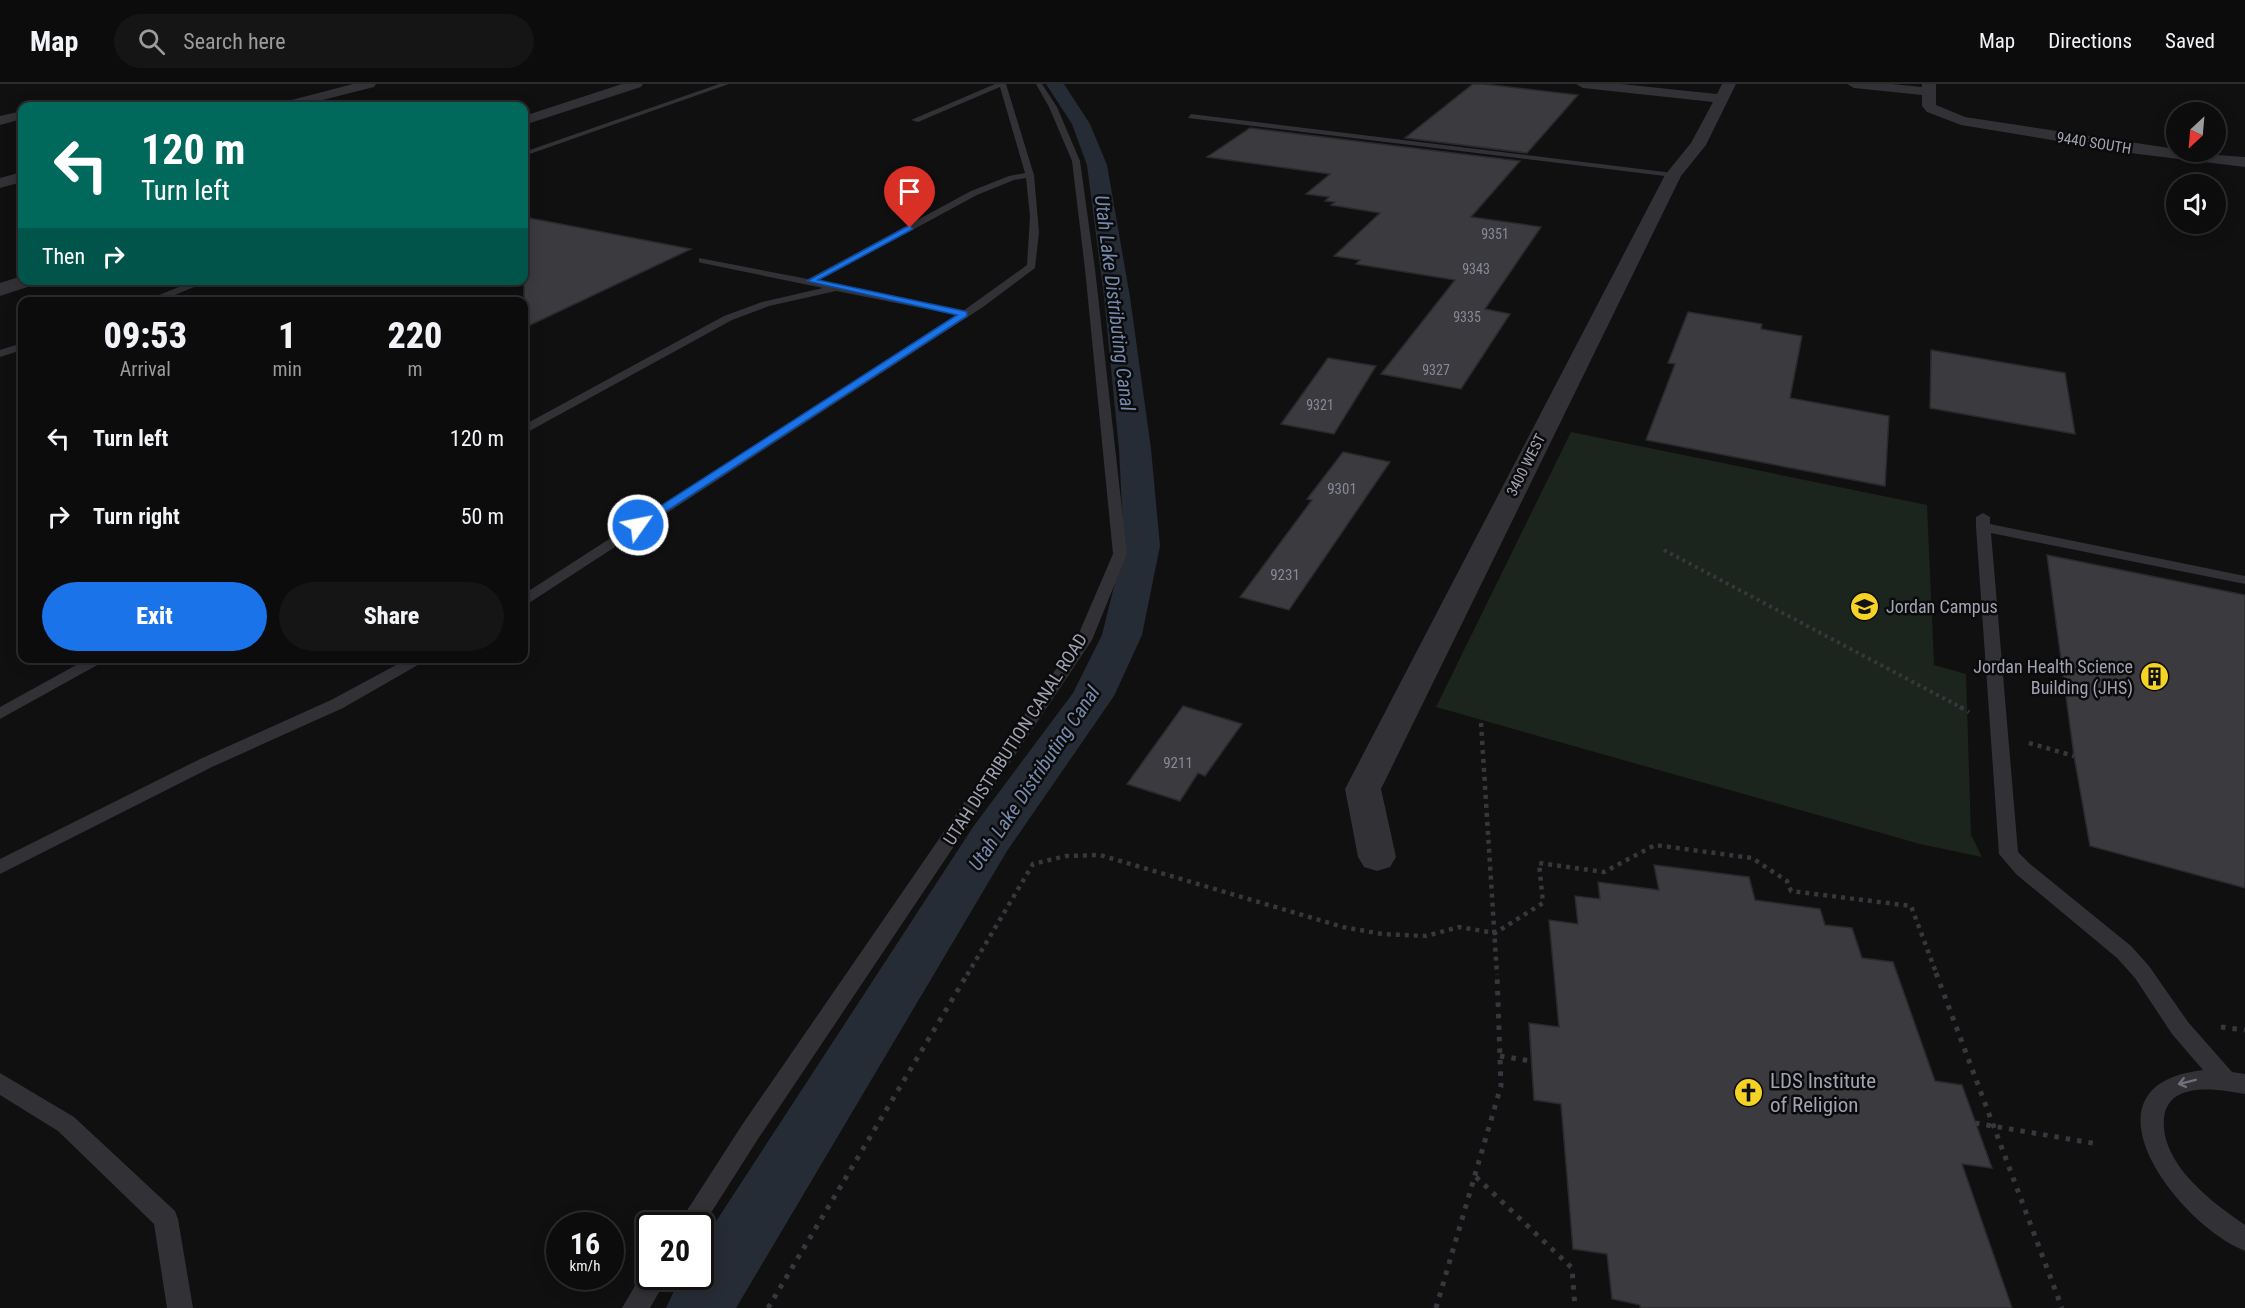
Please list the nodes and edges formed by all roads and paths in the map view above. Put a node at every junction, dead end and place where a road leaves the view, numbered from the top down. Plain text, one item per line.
1 (369, 84) edge
2 (636, 84) edge
3 (726, 84) edge
4 (1002, 84) edge
5 (1039, 84) edge
6 (1583, 84) edge
7 (1854, 84) edge
8 (1929, 88) edge
9 (1726, 92) edge
10 (300, 102) edge
11 (18, 116) edge
12 (1191, 116) dead end
13 (528, 120) edge
14 (915, 120) dead end
15 (0, 121) edge
16 (528, 153) edge
17 (2245, 162) edge
18 (1030, 175) junction
19 (1674, 175) junction
20 (18, 178) edge
21 (0, 183) edge
22 (702, 260) dead end
23 (811, 281) junction
24 (193, 285) edge
25 (839, 287) junction
26 (160, 297) edge
27 (964, 314) junction
28 (18, 347) edge
29 (0, 354) edge
30 (528, 428) edge
31 (1664, 550) dead end
32 (2245, 579) edge
33 (528, 597) edge
34 (93, 663) edge
35 (413, 663) edge
36 (0, 714) edge
37 (1481, 723) dead end
38 (1998, 727) junction
39 (2074, 756) dead end
40 (1377, 857) dead end
41 (0, 867) edge
42 (1495, 933) junction
43 (2215, 1026) dead end
44 (2245, 1030) edge
45 (1500, 1056) junction
46 (1531, 1061) dead end
47 (2234, 1082) edge
48 (0, 1083) edge
49 (1975, 1123) dead end
50 (1994, 1126) junction
51 (2098, 1144) dead end
52 (1476, 1177) junction
53 (697, 1212) edge
54 (2245, 1239) edge
55 (646, 1290) edge
56 (180, 1308) edge
57 (635, 1308) edge
58 (768, 1308) edge
59 (1436, 1308) edge
60 (1575, 1308) edge
61 (2062, 1308) edge

1 - 10 street
2 - 13 street
3 - 16 lane
4 - 14 lane
4 - 18 lane
5 - 53 lane, UTAH DISTRIBUTION CANAL ROAD
6 - 9 street
7 - 8 street
8 - 17 street, 9440 SOUTH
9 - 19 street, 3400 WEST
11 - 15 street
12 - 19 lane
18 - 23 lane
18 - 27 lane
19 - 40 street, 3400 WEST
20 - 21 street
22 - 23 lane
23 - 25 lane
24 - 26 lane
25 - 27 lane
25 - 30 lane
27 - 33 lane
28 - 29 lane
31 - 38 path
32 - 38 lane
34 - 36 lane
35 - 41 lane
37 - 42 path
38 - 39 path
38 - 47 lane
42 - 45 path
42 - 50 path
42 - 58 path
43 - 44 path
45 - 46 path
45 - 52 path
47 -> 54 lane
48 - 56 lane
49 - 50 path
50 - 51 path
50 - 61 path
52 - 59 path
52 - 60 path
55 - 57 lane

